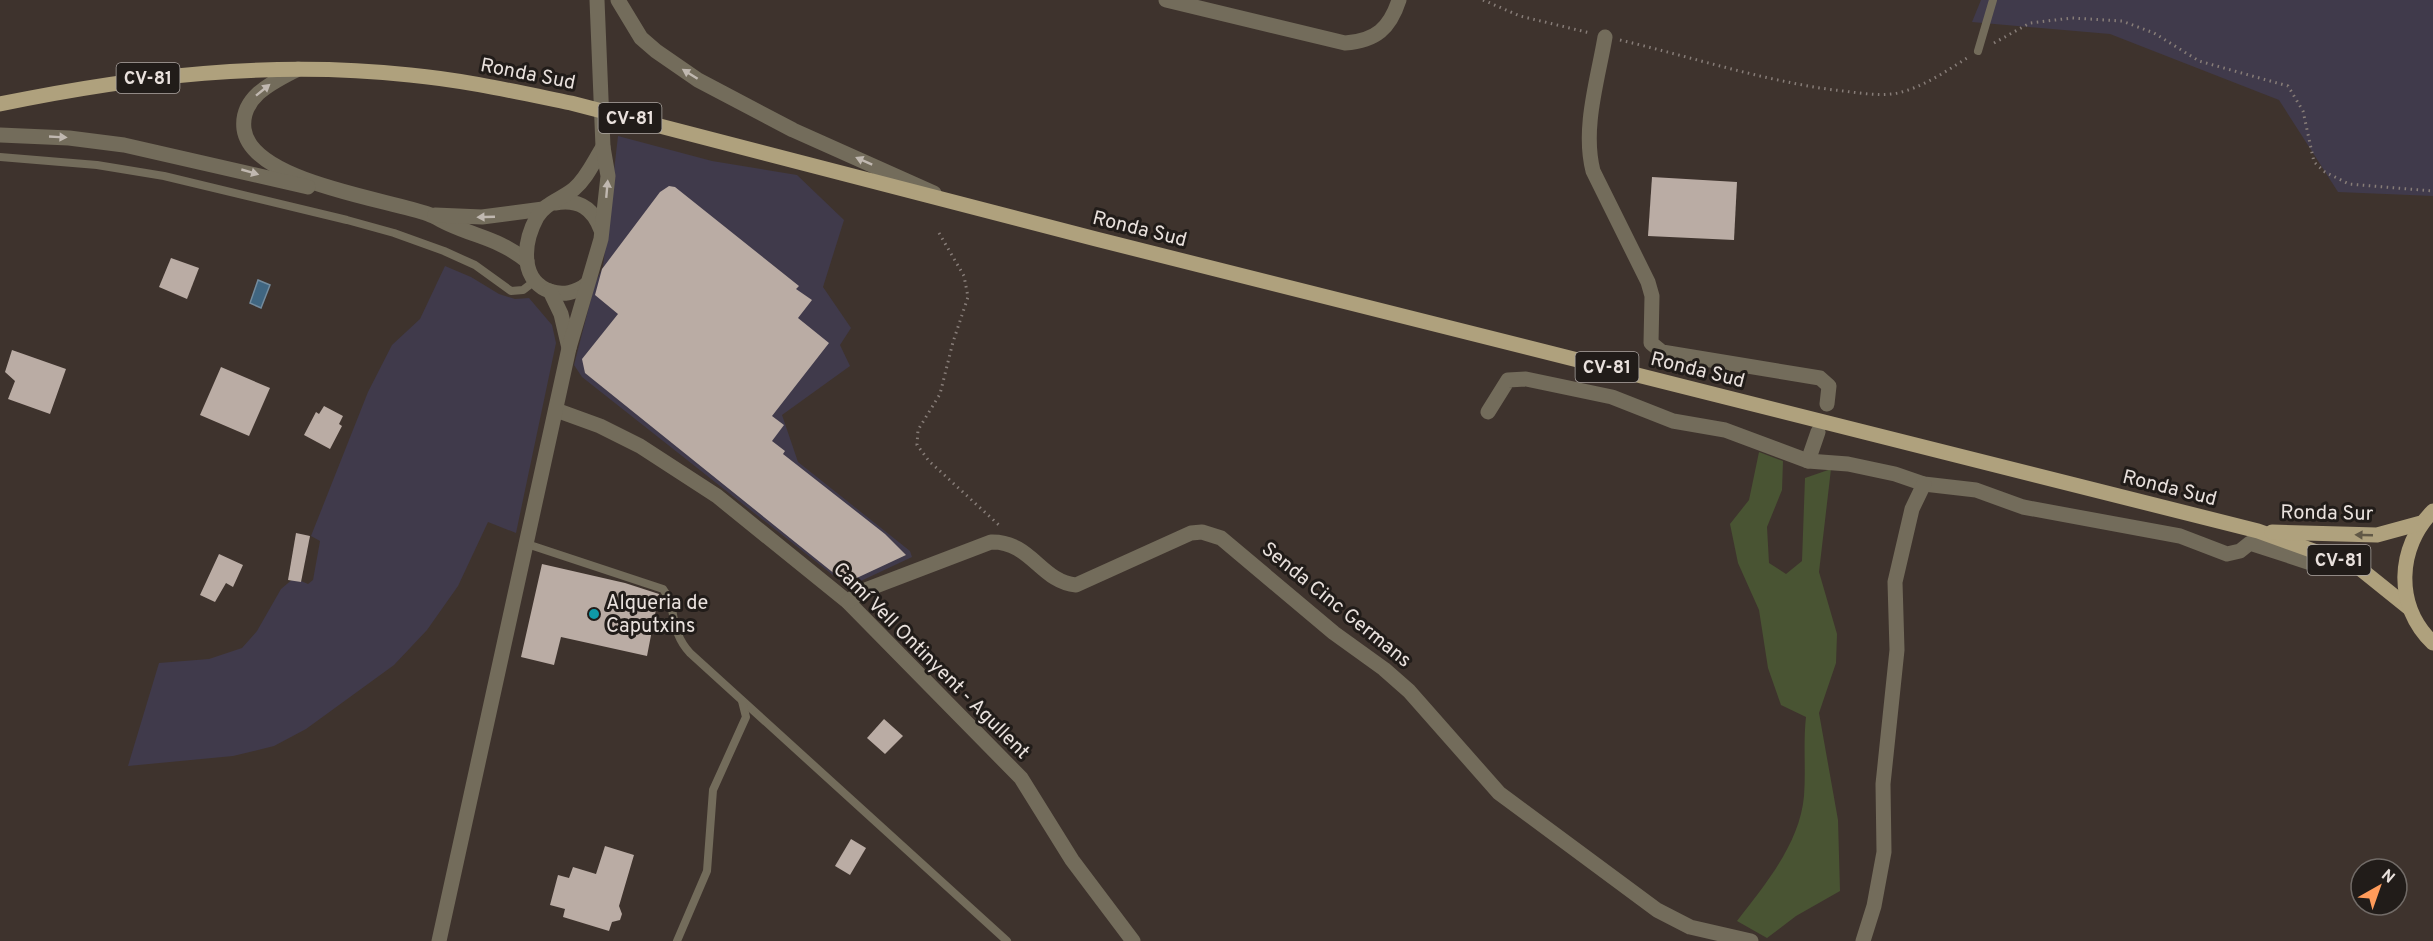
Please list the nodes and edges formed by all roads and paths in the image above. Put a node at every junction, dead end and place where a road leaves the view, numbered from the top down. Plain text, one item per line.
1 (597, 0) edge
2 (618, 0) edge
3 (1166, 0) edge
4 (1400, 0) edge
5 (1483, 0) edge
6 (1993, 0) edge
7 (1605, 37) junction
8 (1978, 51) junction
9 (298, 69) junction
10 (0, 104) edge
11 (0, 135) edge
12 (603, 147) junction
13 (0, 157) edge
14 (338, 190) junction
15 (2433, 191) edge
16 (956, 203) junction
17 (548, 206) junction
18 (429, 214) junction
19 (601, 231) junction
20 (939, 233) dead end
21 (527, 261) junction
22 (536, 280) junction
23 (587, 284) junction
24 (550, 291) junction
25 (569, 348) junction
26 (1827, 404) dead end
27 (556, 410) junction
28 (1488, 412) dead end
29 (1818, 432) dead end
30 (1808, 460) junction
31 (1924, 484) junction
32 (2433, 511) edge
33 (2421, 523) junction
34 (2258, 531) junction
35 (1004, 542) junction
36 (527, 544) junction
37 (2358, 567) junction
38 (848, 602) junction
39 (2409, 608) junction
40 (2433, 643) edge
41 (741, 700) junction
42 (439, 941) edge
43 (677, 941) edge
44 (1006, 941) edge
45 (1133, 941) edge
46 (1751, 941) edge
47 (1863, 941) edge

1 - 12 street
16 -> 2 street
3 - 4 street
5 - 7 path
6 - 8 lane
7 - 8 path
7 - 26 street
8 - 15 path
9 - 10 main road, Ronda Sud / CV-81
14 -> 9 street
9 - 16 main road, Ronda Sud / CV-81
11 -> 14 street
12 - 17 street
19 -> 12 street
13 - 22 lane
14 - 18 street
16 - 34 main road, Ronda Sud / CV-81
17 -> 18 street
17 - 19 street
17 - 21 street
18 - 21 street
19 - 23 street
20 - 35 path
21 - 22 street
22 - 24 street
23 - 24 street
23 - 25 street
24 - 25 street
25 - 27 street
27 - 36 street
27 - 38 street, Camí Vell Ontinyent - Agullent
28 - 30 street
29 - 30 street
30 - 31 street
31 - 37 street
31 - 47 street
32 - 33 main road, CV-81
33 -> 34 main road, Ronda Sur / CV-81
33 - 39 main road, CV-81
34 - 37 main road, Ronda Sur / CV-81
35 - 38 street
35 - 46 street, Senda Cinc Germans
36 - 41 lane
36 - 42 street
37 - 39 main road, Ronda Sur / CV-81
38 - 45 street, Camí Vell Ontinyent - Agullent
39 - 40 main road, CV-81
41 - 43 lane
41 - 44 lane

